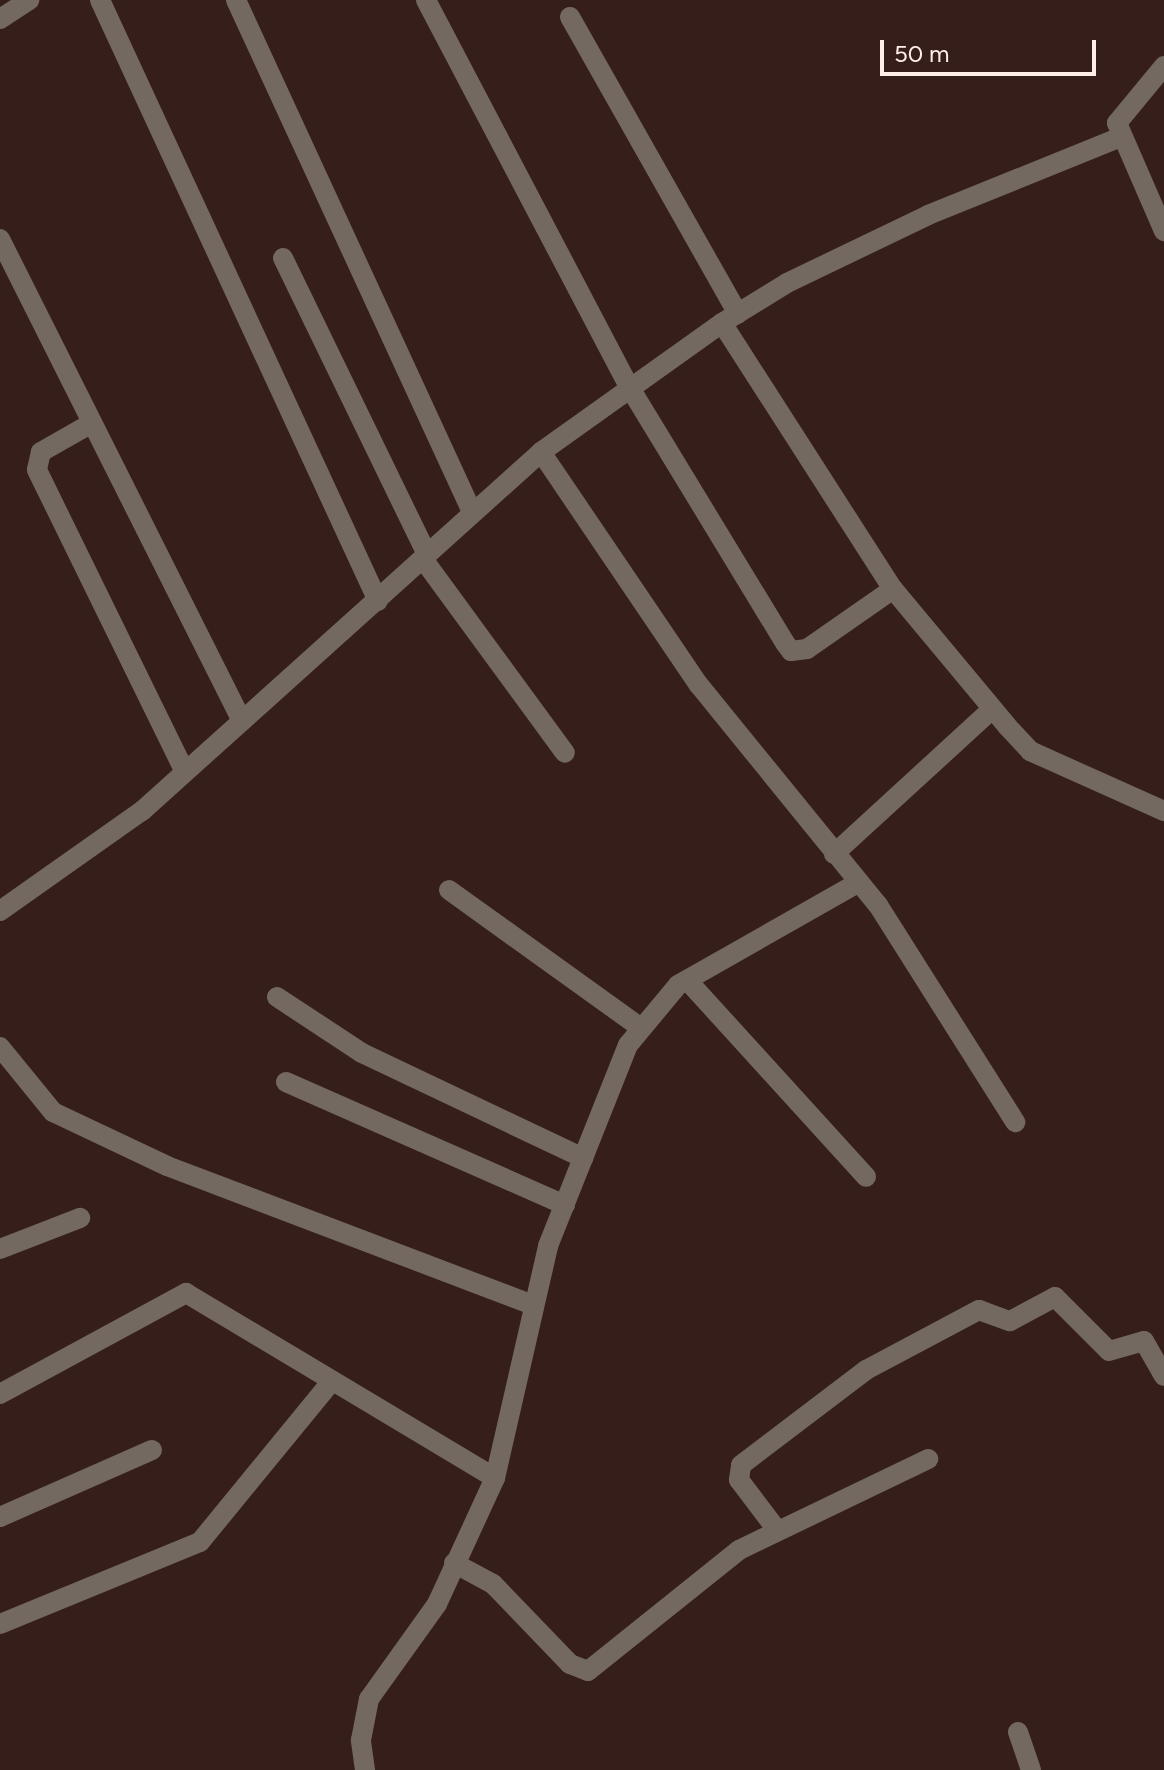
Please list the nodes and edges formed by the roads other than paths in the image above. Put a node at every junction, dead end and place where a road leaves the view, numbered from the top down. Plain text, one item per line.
1 (29, 0) edge
2 (100, 0) edge
3 (236, 0) edge
4 (426, 0) edge
5 (570, 17) dead end
6 (0, 19) edge
7 (1164, 66) edge
8 (1119, 138) junction
9 (1158, 208) edge
10 (1164, 231) edge
11 (0, 239) edge
12 (283, 258) dead end
13 (730, 319) junction
14 (630, 388) junction
15 (92, 423) junction
16 (541, 452) junction
17 (472, 512) junction
18 (425, 556) junction
19 (893, 589) junction
20 (378, 601) junction
21 (992, 709) junction
22 (242, 721) junction
23 (565, 753) dead end
24 (185, 772) junction
25 (1164, 811) edge
26 (834, 854) junction
27 (859, 882) junction
28 (449, 890) dead end
29 (0, 911) edge
30 (687, 980) junction
31 (277, 997) dead end
32 (640, 1027) junction
33 (0, 1047) edge
34 (286, 1082) dead end
35 (1015, 1122) dead end
36 (583, 1158) junction
37 (866, 1177) dead end
38 (565, 1205) junction
39 (80, 1218) dead end
40 (0, 1249) edge
41 (533, 1305) junction
42 (1164, 1376) edge
43 (331, 1382) junction
44 (0, 1394) edge
45 (152, 1450) dead end
46 (928, 1459) dead end
47 (495, 1478) junction
48 (0, 1517) edge
49 (777, 1530) junction
50 (454, 1563) junction
51 (0, 1624) edge
52 (1018, 1732) dead end
53 (365, 1770) edge
54 (1031, 1770) edge

1 - 6 street
2 - 20 street
3 - 17 street
4 - 14 street
5 - 13 street
7 - 8 street
8 - 9 street
8 - 13 street
9 - 10 street
11 - 15 street
12 - 18 street
13 - 14 street
13 - 19 street
14 - 16 street
14 - 19 street
15 - 22 street
15 - 24 street
16 - 17 street
16 - 26 street
17 - 18 street
18 - 20 street
18 - 23 street
19 - 21 street
20 - 22 street
21 - 25 street
21 - 26 street
22 - 24 street
24 - 29 street
26 - 27 street
27 - 30 street
27 - 35 street
28 - 32 street
30 - 32 street
30 - 37 street
31 - 36 street
32 - 36 street
33 - 41 street
34 - 38 street
36 - 38 street
38 - 41 street
39 - 40 street
41 - 47 street
42 - 49 street
43 - 44 street
43 - 47 street
43 - 51 street
45 - 48 street
46 - 49 street
47 - 50 street
49 - 50 street
50 - 53 street
52 - 54 street

